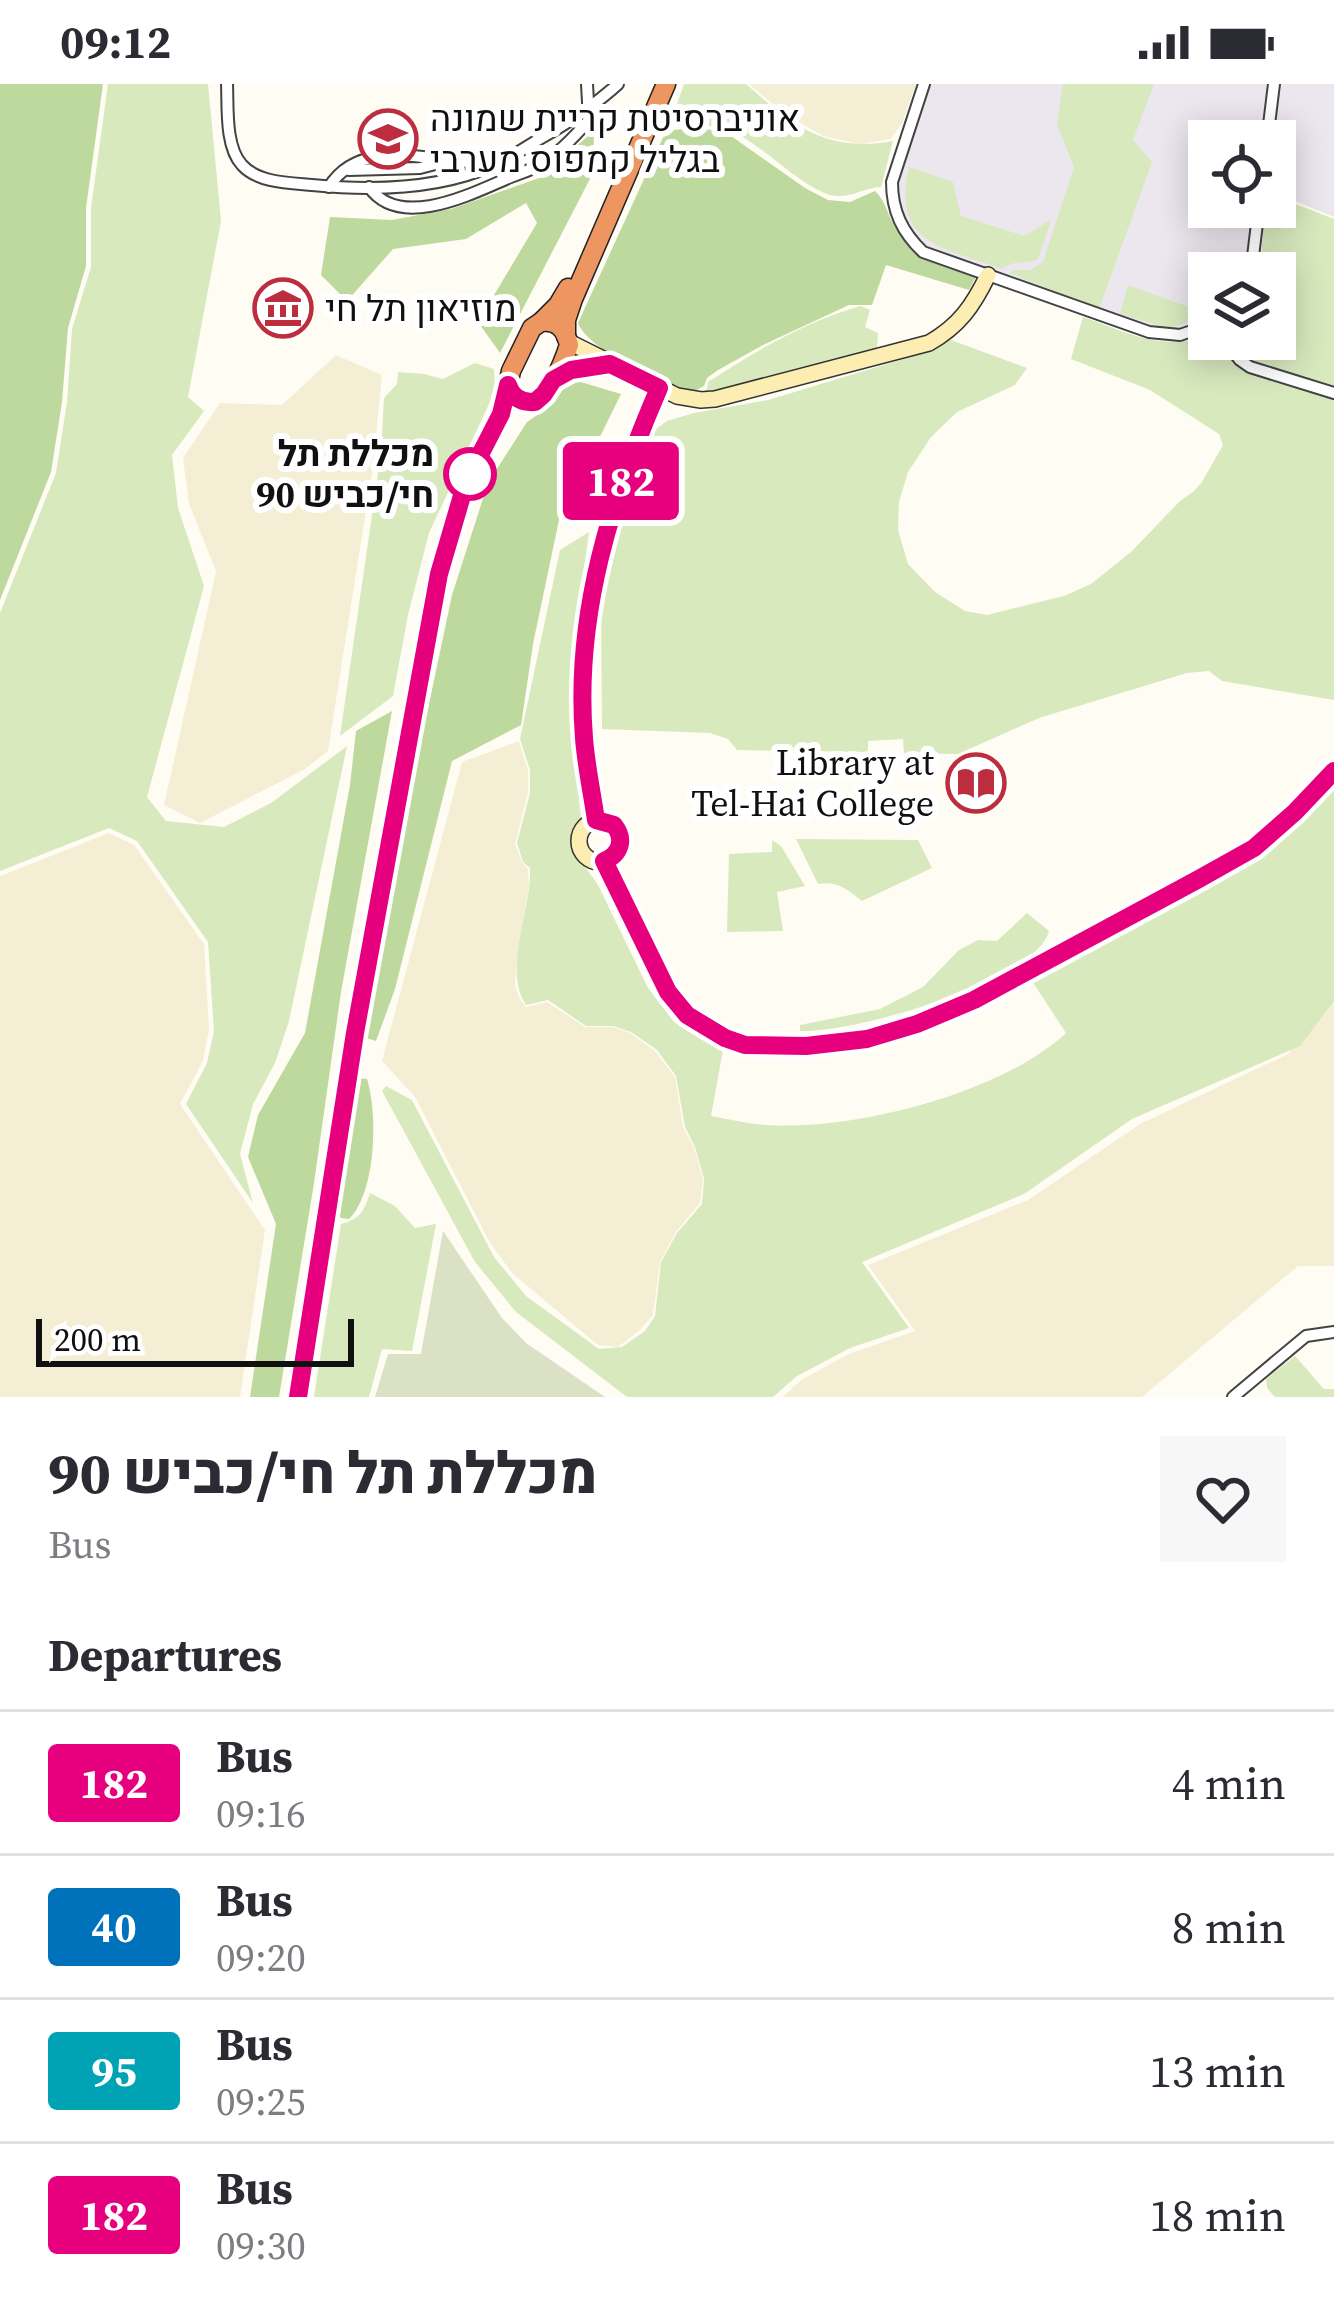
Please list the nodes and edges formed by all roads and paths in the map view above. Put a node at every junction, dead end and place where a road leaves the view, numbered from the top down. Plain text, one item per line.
1 (227, 84) edge
2 (587, 84) edge
3 (618, 84) edge
4 (653, 84) edge
5 (666, 84) edge
6 (924, 84) edge
7 (1274, 84) edge
8 (588, 107) junction
9 (1270, 120) edge
10 (494, 166) junction
11 (329, 187) junction
12 (369, 187) junction
13 (988, 275) junction
14 (541, 322) junction
15 (1188, 332) edge
16 (567, 339) junction
17 (1242, 360) edge
18 (610, 364) junction
19 (553, 380) junction
20 (508, 385) junction
21 (659, 388) junction
22 (1334, 393) edge
23 (535, 402) junction
24 (439, 574) junction
25 (1334, 770) edge
26 (596, 820) junction
27 (604, 861) junction
28 (1334, 1332) edge
29 (1250, 1383) junction
30 (298, 1397) edge
31 (1233, 1397) edge
32 (1261, 1397) edge

1 - 11 street
2 - 8 street
3 - 8 street
4 - 14 highway
5 - 16 highway
6 - 13 street
7 - 9 street
8 - 10 street
8 - 12 street
10 - 11 street
10 - 12 street
11 - 12 street
13 - 15 street
13 - 21 street
14 - 16 highway
14 - 20 highway
16 - 18 street
16 - 19 highway
17 - 22 street
18 - 19 street
18 - 21 street
19 - 23 highway
20 - 23 highway
20 - 24 highway
21 - 26 street
23 - 24 highway
24 - 30 highway
25 - 27 street
26 - 27 street
26 - 27 street
28 - 29 street
29 - 31 street
29 - 32 street

